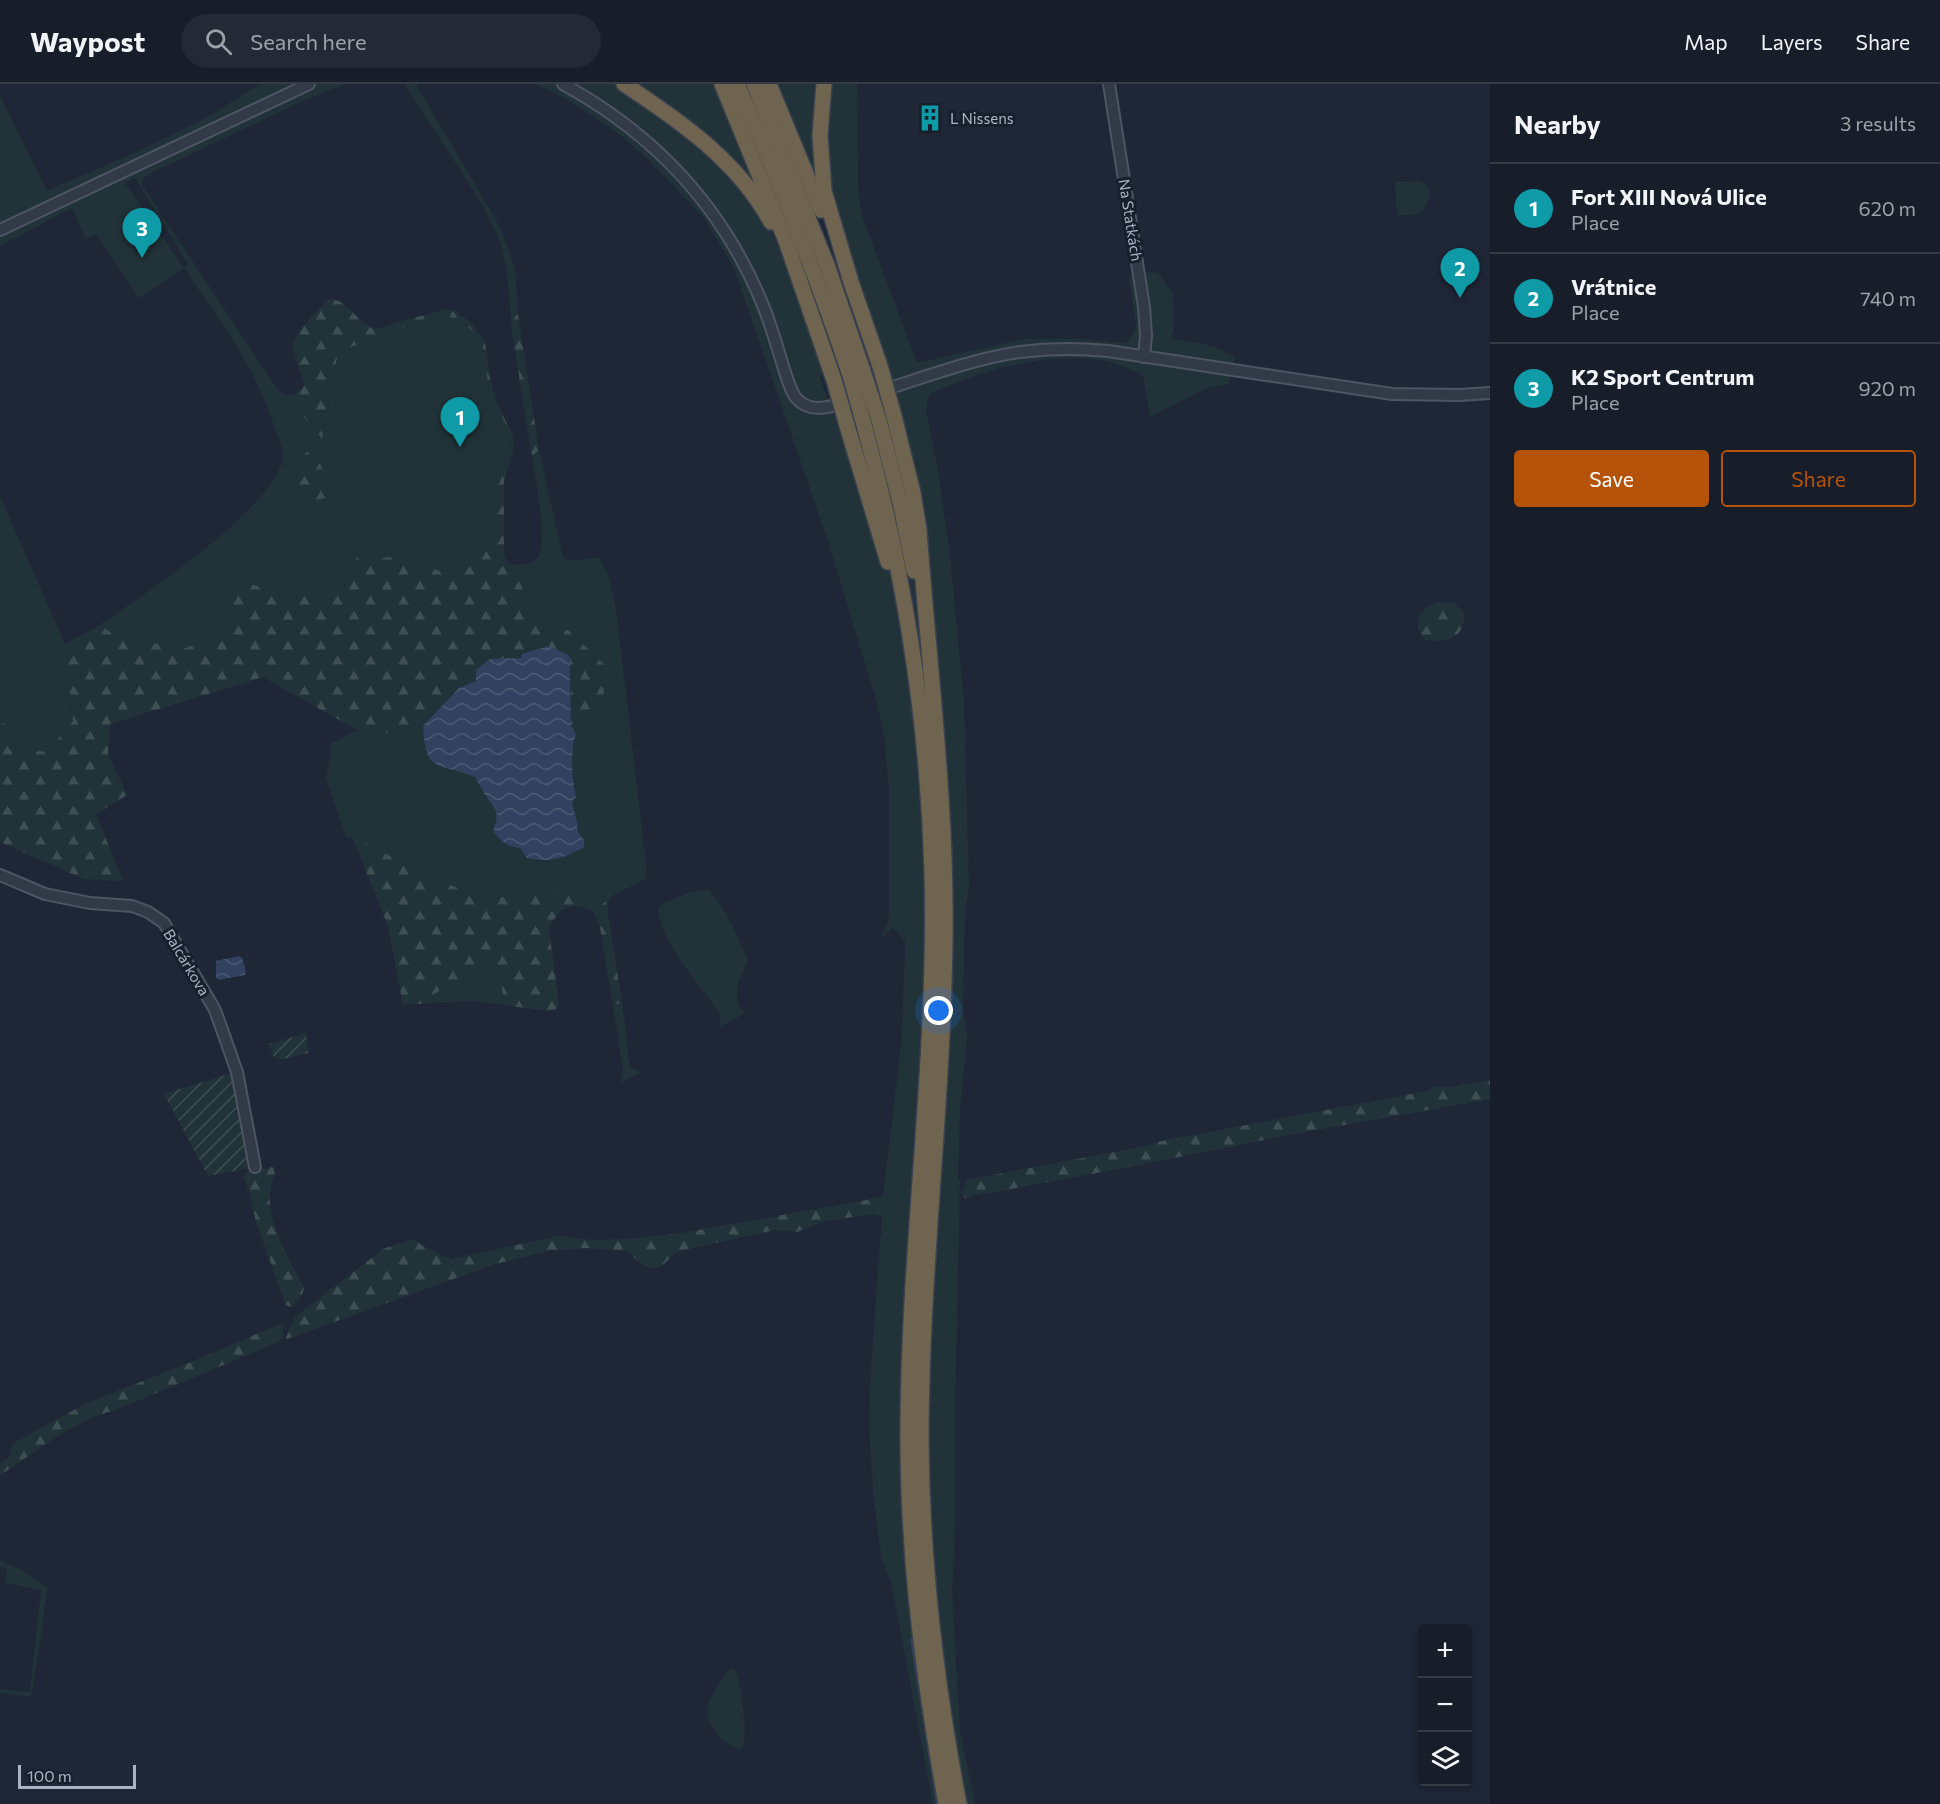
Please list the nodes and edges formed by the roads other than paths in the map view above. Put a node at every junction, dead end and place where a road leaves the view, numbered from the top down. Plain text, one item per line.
1 (309, 84) edge
2 (563, 84) edge
3 (624, 84) edge
4 (722, 84) edge
5 (737, 84) edge
6 (754, 84) edge
7 (769, 84) edge
8 (824, 84) edge
9 (1109, 84) edge
10 (0, 230) edge
11 (851, 282) junction
12 (808, 304) junction
13 (1144, 357) junction
14 (856, 373) junction
15 (1490, 393) edge
16 (872, 423) junction
17 (912, 642) junction
18 (928, 657) junction
19 (0, 875) edge
20 (255, 1167) dead end
21 (946, 1804) edge
22 (959, 1804) edge

1 - 10 street
2 - 13 street
3 - 12 highway
4 - 12 highway
5 - 14 highway
6 - 14 highway
7 - 11 highway
8 - 11 highway
9 - 13 street, Na Statkách
11 - 18 highway, bridge
12 - 17 highway, bridge
13 - 15 street
14 - 16 highway, bridge
16 - 17 highway
16 - 18 highway
17 - 21 highway
18 - 22 highway
19 - 20 street, Balcárkova

